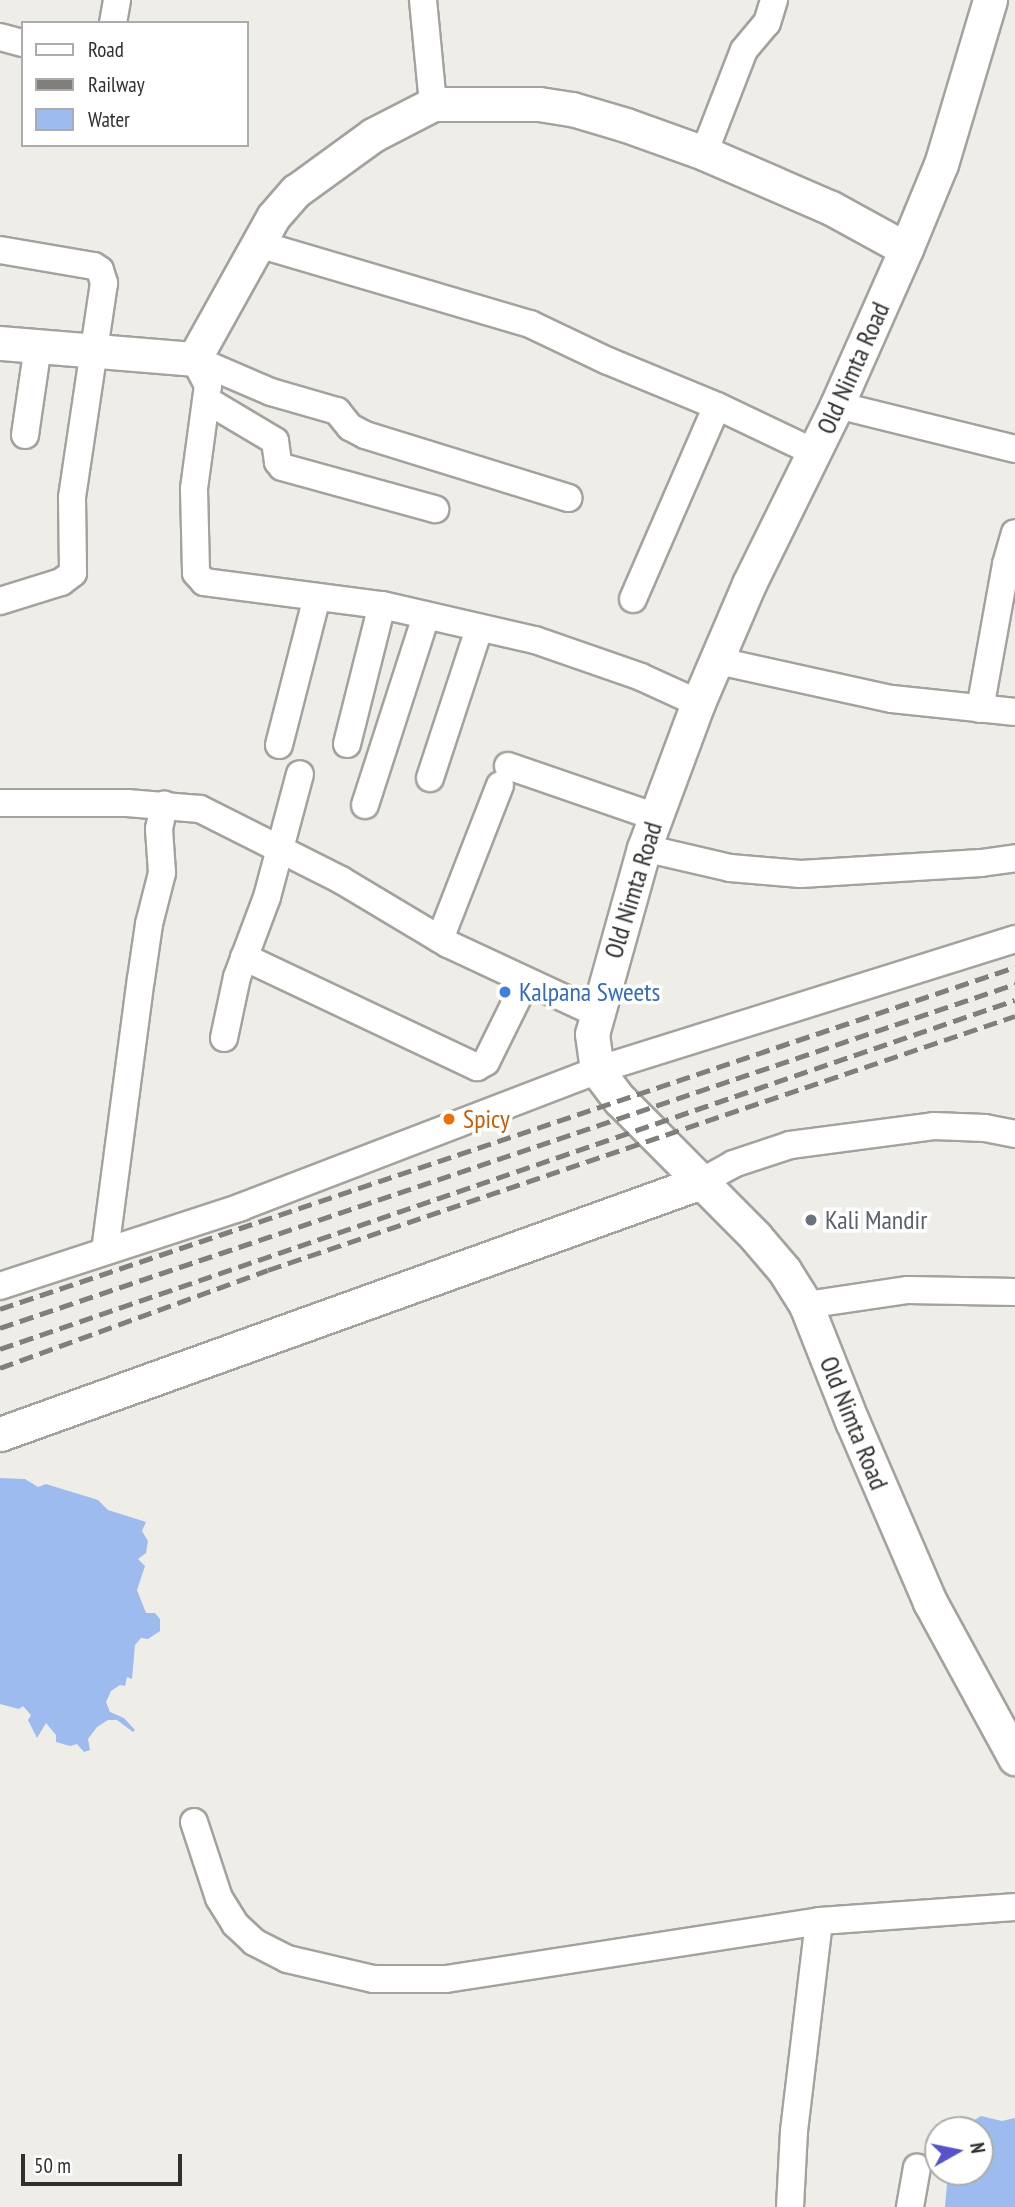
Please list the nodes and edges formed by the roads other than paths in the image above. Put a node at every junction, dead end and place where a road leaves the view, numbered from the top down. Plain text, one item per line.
1 (117, 0) edge
2 (423, 0) edge
3 (774, 0) edge
4 (989, 0) edge
5 (113, 21) edge
6 (0, 37) edge
7 (21, 42) edge
8 (433, 104) junction
9 (704, 153) junction
10 (258, 244) junction
11 (906, 249) junction
12 (0, 250) edge
13 (0, 343) edge
14 (38, 346) junction
15 (96, 349) junction
16 (194, 359) junction
17 (208, 401) junction
18 (837, 405) junction
19 (717, 406) junction
20 (25, 435) dead end
21 (1015, 450) edge
22 (814, 452) junction
23 (568, 498) dead end
24 (435, 509) dead end
25 (1015, 533) edge
26 (317, 597) junction
27 (633, 599) dead end
28 (0, 601) edge
29 (382, 605) junction
30 (426, 616) junction
31 (479, 629) junction
32 (714, 660) junction
33 (698, 703) junction
34 (981, 709) junction
35 (1015, 712) edge
36 (348, 744) dead end
37 (278, 745) dead end
38 (300, 774) dead end
39 (430, 778) dead end
40 (0, 803) edge
41 (365, 804) dead end
42 (164, 805) junction
43 (656, 817) junction
44 (645, 848) junction
45 (278, 850) junction
46 (1015, 858) edge
47 (440, 939) junction
48 (1015, 939) edge
49 (244, 957) junction
50 (526, 981) junction
51 (596, 1013) junction
52 (224, 1038) dead end
53 (597, 1070) junction
54 (1015, 1134) edge
55 (701, 1182) junction
56 (105, 1251) junction
57 (0, 1286) edge
58 (1015, 1292) edge
59 (806, 1305) junction
60 (0, 1434) edge
61 (1015, 1758) edge
62 (194, 1822) dead end
63 (1015, 1907) edge
64 (820, 1921) junction
65 (917, 2168) dead end
66 (790, 2207) edge
67 (910, 2207) edge

1 - 5 street
2 - 8 street
3 - 9 street
4 - 11 street, Old Nimta Road
6 - 7 street
8 - 9 street
8 - 10 street
9 - 11 street
10 - 16 street
10 - 19 street
11 - 18 street, Old Nimta Road
12 - 15 street
13 - 14 street
14 - 15 street
14 - 20 street
15 - 16 street
15 - 28 street
16 - 17 street
16 - 23 street
17 - 24 street
17 - 26 street
18 - 21 street
18 - 22 street, Old Nimta Road
19 - 22 street
19 - 27 street
22 - 32 street, Old Nimta Road
25 - 34 street
26 - 29 street
26 - 37 street
29 - 30 street
29 - 36 street
30 - 31 street
30 - 41 street
31 - 33 street
31 - 39 street
32 - 33 street, Old Nimta Road
32 - 34 street
33 - 43 street, Old Nimta Road
34 - 35 street
38 - 45 street
40 - 42 street
42 - 45 street
42 - 56 street
43 - 44 street, Old Nimta Road
43 - 47 street
44 - 46 street
44 - 51 street, Old Nimta Road
45 - 47 street
45 - 49 street
47 - 50 street
48 - 53 street
49 - 50 street
49 - 52 street
50 - 51 street
51 - 53 street, Old Nimta Road
53 - 55 street, Old Nimta Road
53 - 56 street
54 - 55 street
55 - 59 street, Old Nimta Road
55 - 60 street
56 - 57 street
58 - 59 street
59 - 61 street, Old Nimta Road
62 - 64 street
63 - 64 street
64 - 66 street
65 - 67 street

